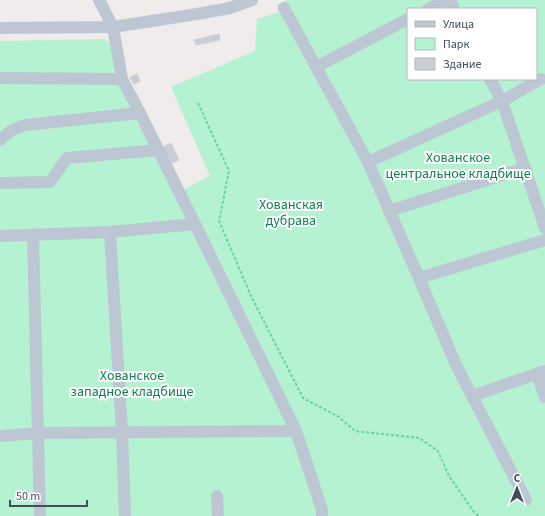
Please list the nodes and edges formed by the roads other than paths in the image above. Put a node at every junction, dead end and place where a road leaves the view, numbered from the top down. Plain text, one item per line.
1 (99, 0) edge
2 (252, 0) edge
3 (446, 0) edge
4 (284, 8) dead end
5 (430, 8) edge
6 (407, 20) edge
7 (113, 27) junction
8 (0, 28) edge
9 (316, 67) junction
10 (0, 78) edge
11 (122, 79) junction
12 (541, 79) dead end
13 (491, 80) edge
14 (502, 101) junction
15 (140, 112) junction
16 (0, 140) edge
17 (159, 150) junction
18 (368, 162) junction
19 (525, 168) junction
20 (0, 183) edge
21 (389, 211) junction
22 (195, 224) junction
23 (545, 228) edge
24 (110, 232) junction
25 (33, 235) junction
26 (0, 236) edge
27 (545, 240) edge
28 (419, 278) junction
29 (541, 372) edge
30 (472, 396) junction
31 (545, 397) edge
32 (296, 431) junction
33 (122, 432) junction
34 (39, 433) junction
35 (0, 436) edge
36 (217, 496) dead end
37 (526, 500) dead end
38 (40, 516) edge
39 (125, 516) edge
40 (218, 516) edge
41 (322, 516) edge

1 - 7 street
2 - 7 street
3 - 5 street
4 - 9 street
6 - 9 street
7 - 8 street
7 - 11 street
9 - 18 street
10 - 11 street
11 - 15 street
12 - 14 street
13 - 14 street
14 - 18 street
14 - 19 street
15 - 16 street
15 - 17 street
17 - 20 street
17 - 22 street
18 - 21 street
19 - 21 street
19 - 23 street
21 - 28 street
22 - 24 street
22 - 32 street
24 - 25 street
24 - 33 street
25 - 26 street
25 - 34 street
27 - 28 street
28 - 30 street
29 - 30 street
29 - 31 street
30 - 37 street
32 - 33 street
32 - 41 street
33 - 34 street
33 - 39 street
34 - 35 street
34 - 38 street
36 - 40 street

